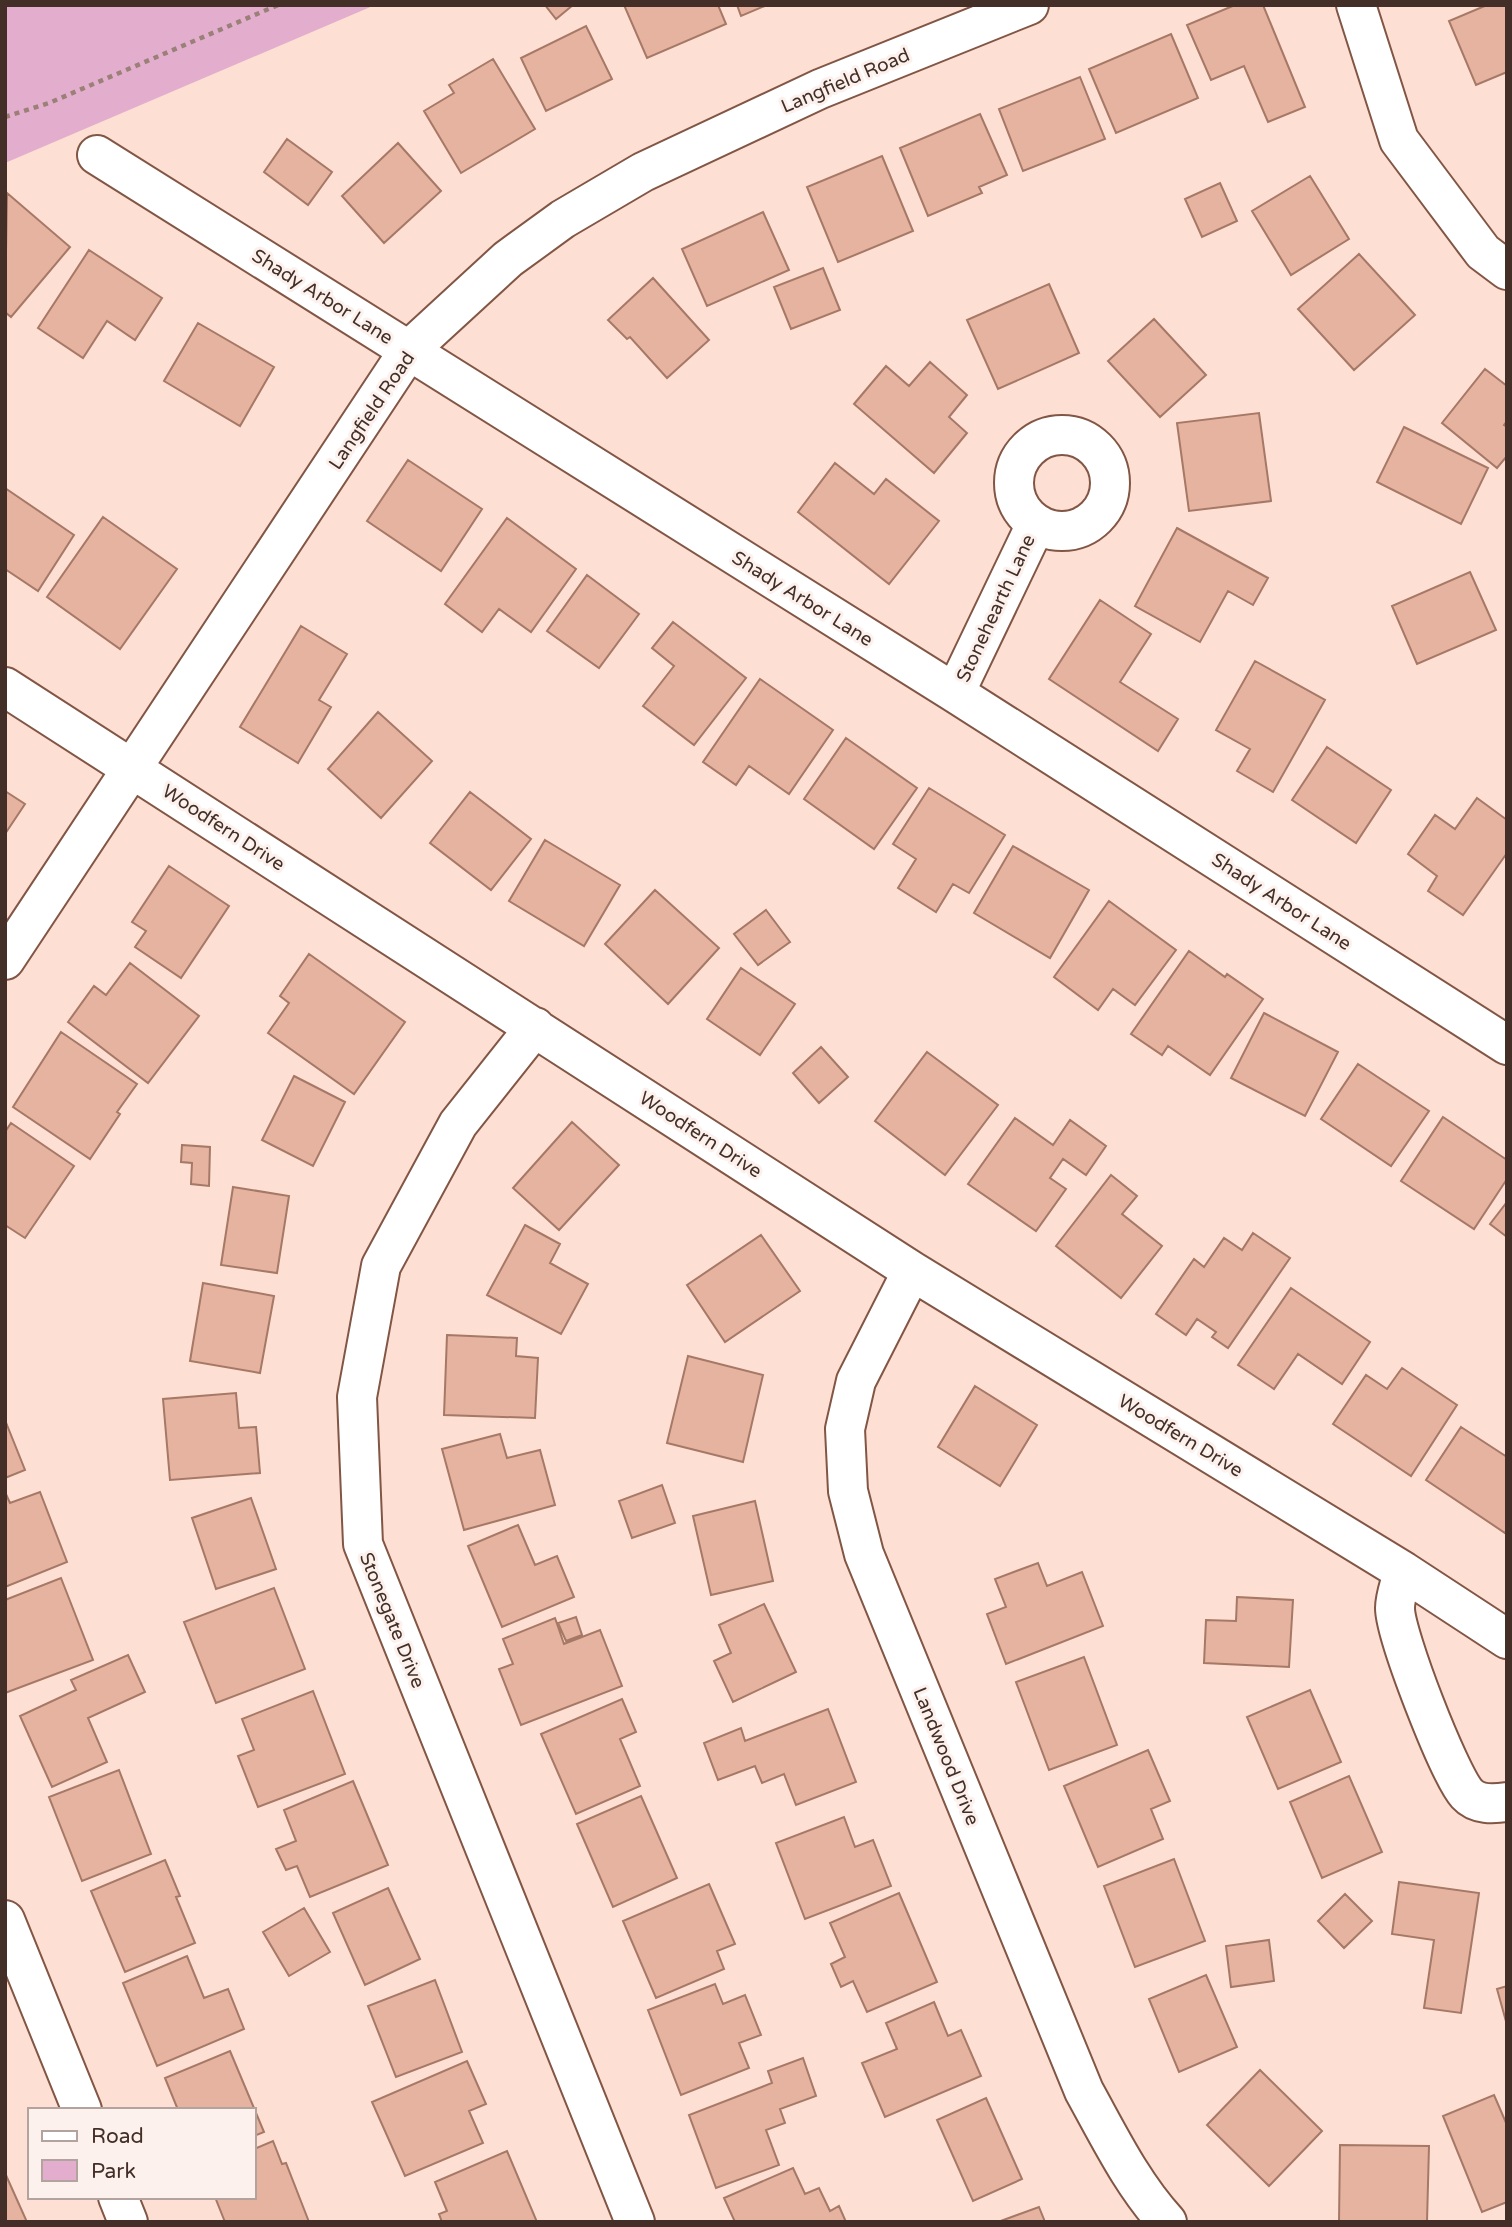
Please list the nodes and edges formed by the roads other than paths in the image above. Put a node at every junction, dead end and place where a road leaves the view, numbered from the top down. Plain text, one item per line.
1 (1029, 5) edge
2 (1356, 5) edge
3 (97, 155) dead end
4 (1507, 270) edge
5 (409, 350) junction
6 (1036, 524) dead end
7 (5, 687) edge
8 (955, 693) junction
9 (133, 769) junction
10 (5, 960) edge
11 (535, 1027) junction
12 (1507, 1045) edge
13 (912, 1271) junction
14 (1403, 1571) junction
15 (1507, 1639) edge
16 (1507, 1802) edge
17 (5, 1920) edge
18 (81, 2108) edge
19 (119, 2199) edge
20 (128, 2222) edge
21 (635, 2222) edge
22 (1167, 2222) edge

1 - 5 street, Langfield Road
2 - 4 street
3 - 5 street, Shady Arbor Lane
5 - 8 street, Shady Arbor Lane
5 - 9 street, Langfield Road
6 - 8 street, Stonehearth Lane
7 - 9 street, Woodfern Drive
8 - 12 street, Shady Arbor Lane
9 - 10 street, Langfield Road
9 - 11 street, Woodfern Drive
11 - 13 street, Woodfern Drive
11 - 21 street, Stonegate Drive
13 - 14 street, Woodfern Drive
13 - 22 street, Landwood Drive
14 - 15 street, Woodfern Drive
14 - 16 street
17 - 18 street
19 - 20 street

